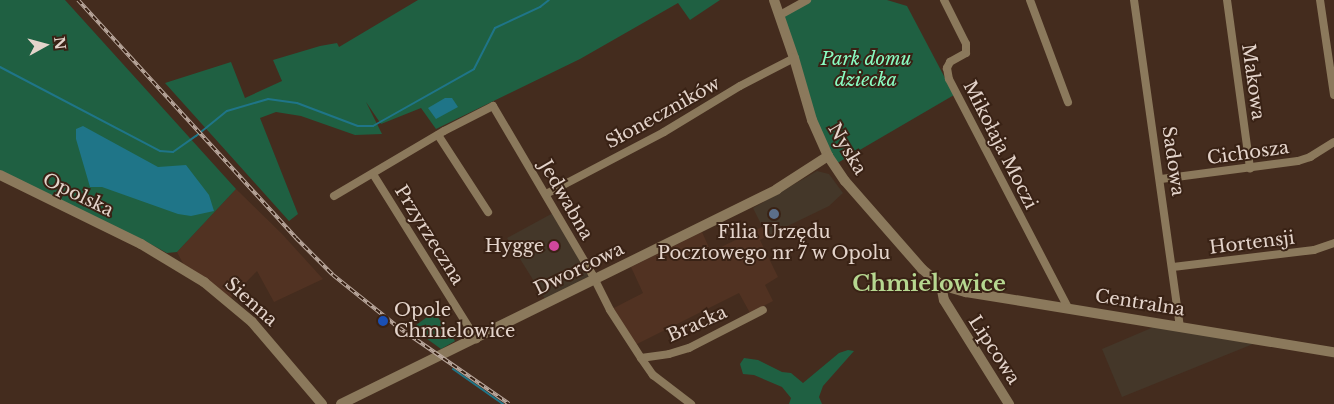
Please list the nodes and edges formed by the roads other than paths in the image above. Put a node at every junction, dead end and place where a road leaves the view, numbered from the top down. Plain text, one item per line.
1 (774, 0) edge
2 (808, 0) edge
3 (944, 0) edge
4 (1030, 0) edge
5 (1134, 0) edge
6 (1227, 0) edge
7 (1320, 0) edge
8 (780, 15) junction
9 (794, 58) junction
10 (1334, 95) edge
11 (1068, 102) dead end
12 (438, 135) junction
13 (1334, 142) edge
14 (828, 156) junction
15 (1250, 168) junction
16 (373, 174) junction
17 (0, 175) edge
18 (1161, 179) junction
19 (546, 194) junction
20 (334, 196) dead end
21 (488, 212) dead end
22 (1334, 243) edge
23 (141, 244) joint
24 (1173, 267) junction
25 (594, 279) junction
26 (942, 285) junction
27 (1068, 308) junction
28 (762, 310) dead end
29 (1180, 326) junction
30 (476, 339) junction
31 (1334, 352) edge
32 (641, 358) junction
33 (322, 404) edge
34 (341, 404) edge
35 (691, 404) edge
36 (1009, 404) edge

1 - 8 street, Nyska
2 - 8 street
3 - 27 street, Mikołaja Moczi
4 - 11 street
5 - 18 street, Sadowa
6 - 15 street, Makowa
7 - 10 street
8 - 9 street, Nyska
9 - 14 street, Nyska
9 - 19 street, Słoneczników
12 - 16 street
12 - 19 street, Jedwabna
12 - 21 street
13 - 15 street, Cichosza
14 - 25 street, Dworcowa
14 - 26 street, Nyska
15 - 18 street, Cichosza
16 - 20 street
16 - 30 street, Przyrzeczna
17 - 23 street, Opolska
18 - 24 street, Sadowa
19 - 25 street, Jedwabna
22 - 24 street, Hortensji
23 - 33 street, Sienna
24 - 29 street, Sadowa
25 - 30 street, Dworcowa
25 - 32 street, Jedwabna
26 - 27 street, Centralna
26 - 36 street, Lipcowa
27 - 29 street, Centralna
28 - 32 street, Bracka
29 - 31 street, Centralna
30 - 34 street, Dworcowa
32 - 35 street, Jedwabna

